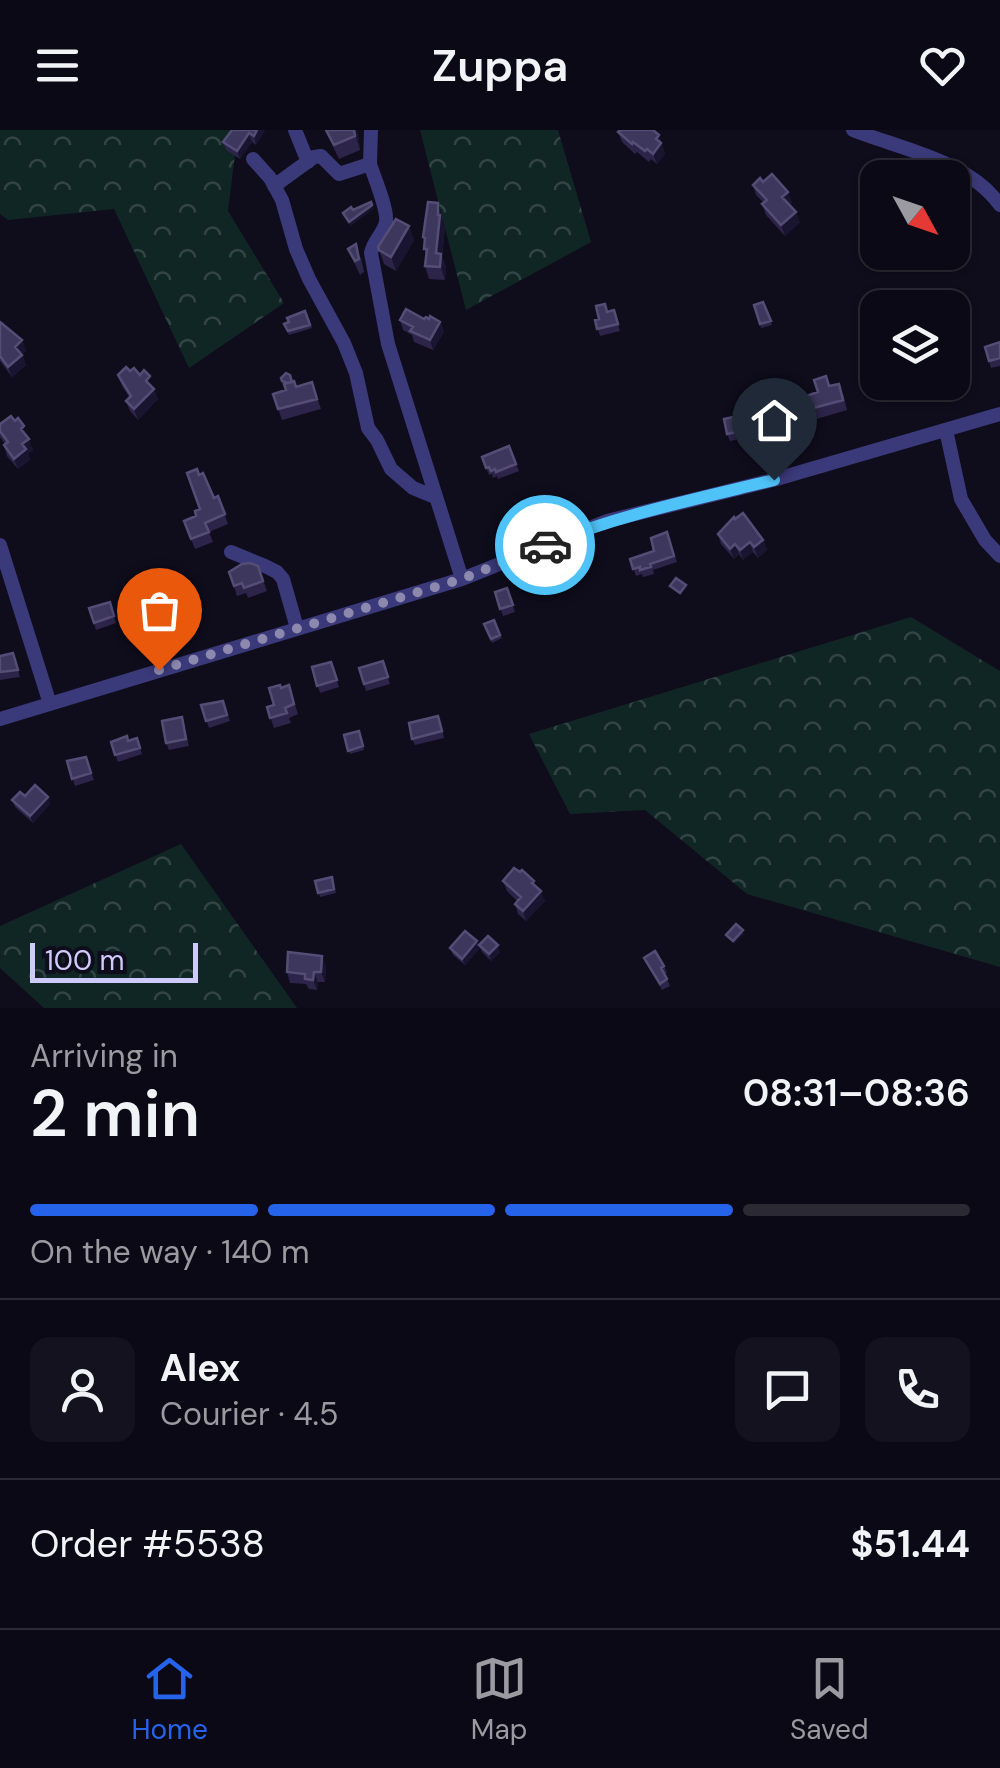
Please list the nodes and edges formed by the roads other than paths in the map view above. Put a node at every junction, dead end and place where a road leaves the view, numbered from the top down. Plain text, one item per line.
1 (296, 130) edge
2 (372, 130) edge
3 (853, 130) edge
4 (253, 159) dead end
5 (308, 162) junction
6 (370, 164) junction
7 (274, 186) junction
8 (1000, 204) edge
9 (1000, 414) edge
10 (946, 430) junction
11 (435, 497) junction
12 (0, 545) edge
13 (231, 552) dead end
14 (1000, 556) edge
15 (462, 579) junction
16 (297, 628) junction
17 (50, 704) junction
18 (0, 719) edge

1 - 5 street
2 - 6 street
3 - 8 street
4 - 7 street
5 - 6 street
5 - 7 street
6 - 11 street
7 - 11 street
9 - 10 street
10 - 14 street
10 - 15 street
11 - 15 street
12 - 17 street
13 - 16 street
15 - 16 street
16 - 17 street
17 - 18 street

